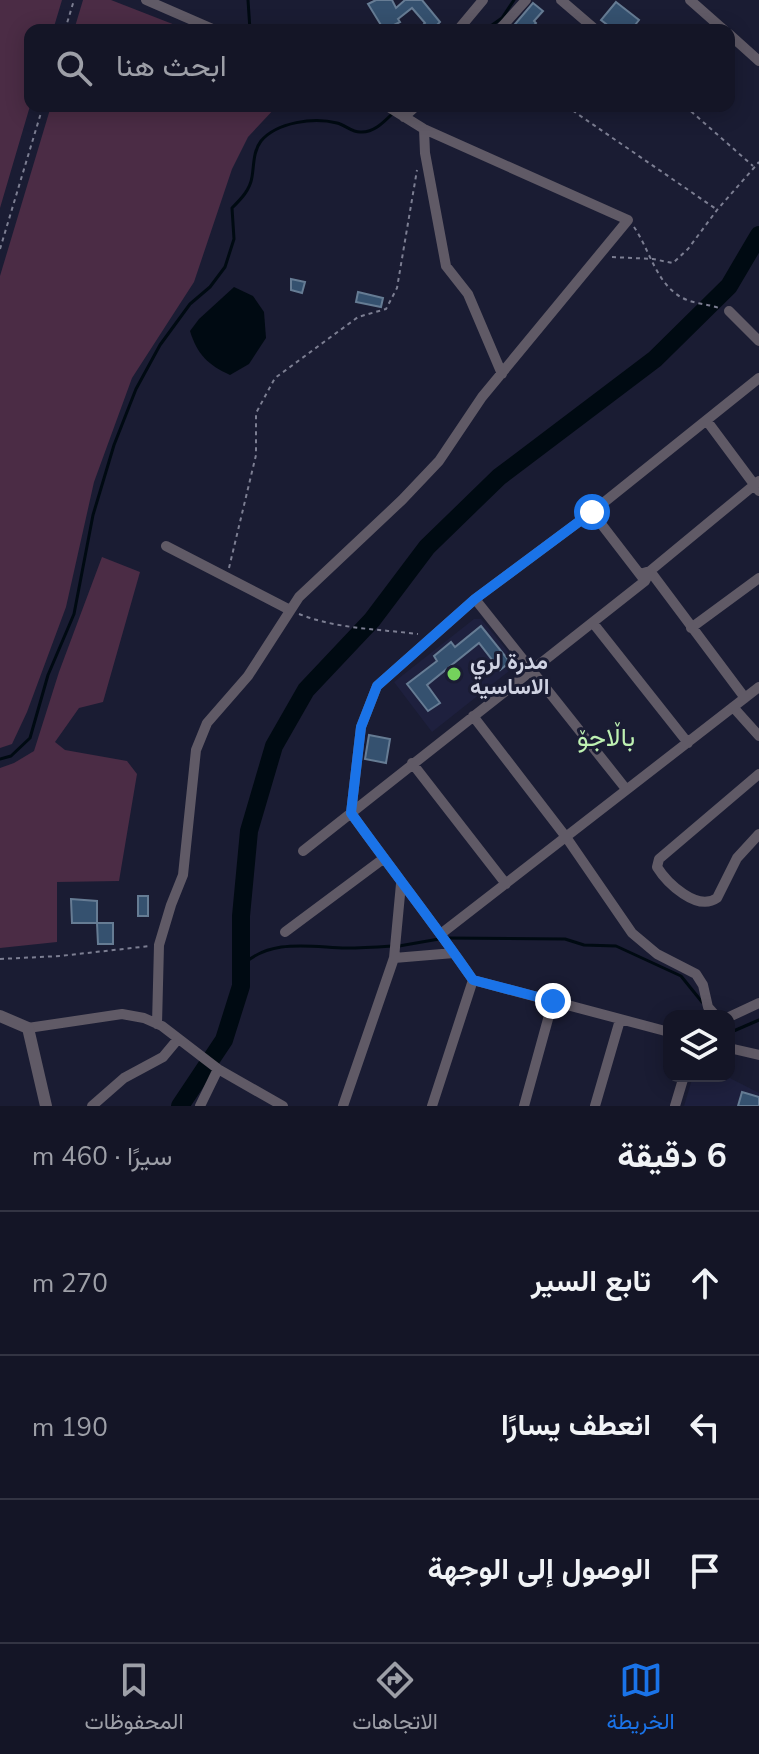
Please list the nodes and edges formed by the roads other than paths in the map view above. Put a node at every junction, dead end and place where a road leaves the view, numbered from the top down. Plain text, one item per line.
1 (146, 0) edge
2 (483, 0) edge
3 (526, 0) edge
4 (561, 0) edge
5 (690, 0) edge
6 (201, 24) edge
7 (463, 24) edge
8 (504, 24) edge
9 (589, 24) edge
10 (717, 24) edge
11 (735, 39) edge
12 (759, 61) edge
13 (396, 112) edge
14 (408, 112) edge
15 (402, 116) junction
16 (424, 129) junction
17 (729, 311) road end
18 (759, 341) edge
19 (502, 374) junction
20 (759, 378) edge
21 (707, 421) junction
22 (758, 486) edge
23 (592, 512) junction
24 (166, 546) dead end
25 (645, 575) junction
26 (759, 578) edge
27 (475, 599) junction
28 (290, 610) junction
29 (593, 623) junction
30 (691, 628) junction
31 (532, 671) junction
32 (759, 687) edge
33 (745, 698) junction
34 (733, 707) junction
35 (473, 716) junction
36 (759, 736) edge
37 (688, 743) junction
38 (412, 763) junction
39 (759, 774) edge
40 (626, 789) junction
41 (351, 813) junction
42 (759, 834) edge
43 (566, 837) junction
44 (303, 851) dead end
45 (383, 859) junction
46 (401, 884) junction
47 (506, 884) junction
48 (285, 932) dead end
49 (442, 933) junction
50 (454, 953) junction
51 (394, 958) junction
52 (473, 980) junction
53 (553, 1001) junction
54 (759, 1003) edge
55 (711, 1010) edge
56 (735, 1014) edge
57 (0, 1016) edge
58 (620, 1020) junction
59 (157, 1024) junction
60 (28, 1028) junction
61 (663, 1031) edge
62 (178, 1039) junction
63 (735, 1049) edge
64 (759, 1055) edge
65 (218, 1069) junction
66 (682, 1082) edge
67 (46, 1106) edge
68 (92, 1106) edge
69 (200, 1106) edge
70 (283, 1106) edge
71 (343, 1106) edge
72 (432, 1106) edge
73 (524, 1106) edge
74 (595, 1106) edge
75 (675, 1106) edge

1 - 6 street
2 - 7 street
3 - 8 street
4 - 9 street
5 - 10 street
11 - 12 street
13 - 15 street
14 - 15 street
15 - 16 street
16 - 19 street
16 - 19 street
17 - 18 street
19 - 28 street
20 - 21 street
21 - 22 street
21 - 23 street
22 - 25 street
23 - 25 street
23 - 27 street
24 - 28 street
25 - 29 street
25 - 30 street
26 - 30 street
27 - 31 street
27 - 41 street
28 - 59 street
29 - 31 street
29 - 37 street
30 - 33 street
31 - 35 street
31 - 40 street
32 - 33 street
33 - 34 street
34 - 36 street
34 - 37 street
35 - 38 street
35 - 43 street
37 - 40 street
38 - 41 street
38 - 47 street
39 - 42 street
40 - 43 street
41 - 44 street
41 - 45 street
43 - 47 street
43 - 55 street
45 - 46 street
45 - 48 street
46 - 49 street
46 - 51 street
47 - 49 street
49 - 50 street
50 - 51 street
50 - 52 street
51 - 71 street
52 - 53 street
52 - 72 street
53 - 58 street
53 - 73 street
54 - 56 street
57 - 60 street
58 - 61 street
58 - 74 street
59 - 60 street
59 - 62 street
60 - 67 street
62 - 65 street
62 - 68 street
63 - 64 street
65 - 69 street
65 - 70 street
66 - 75 street

